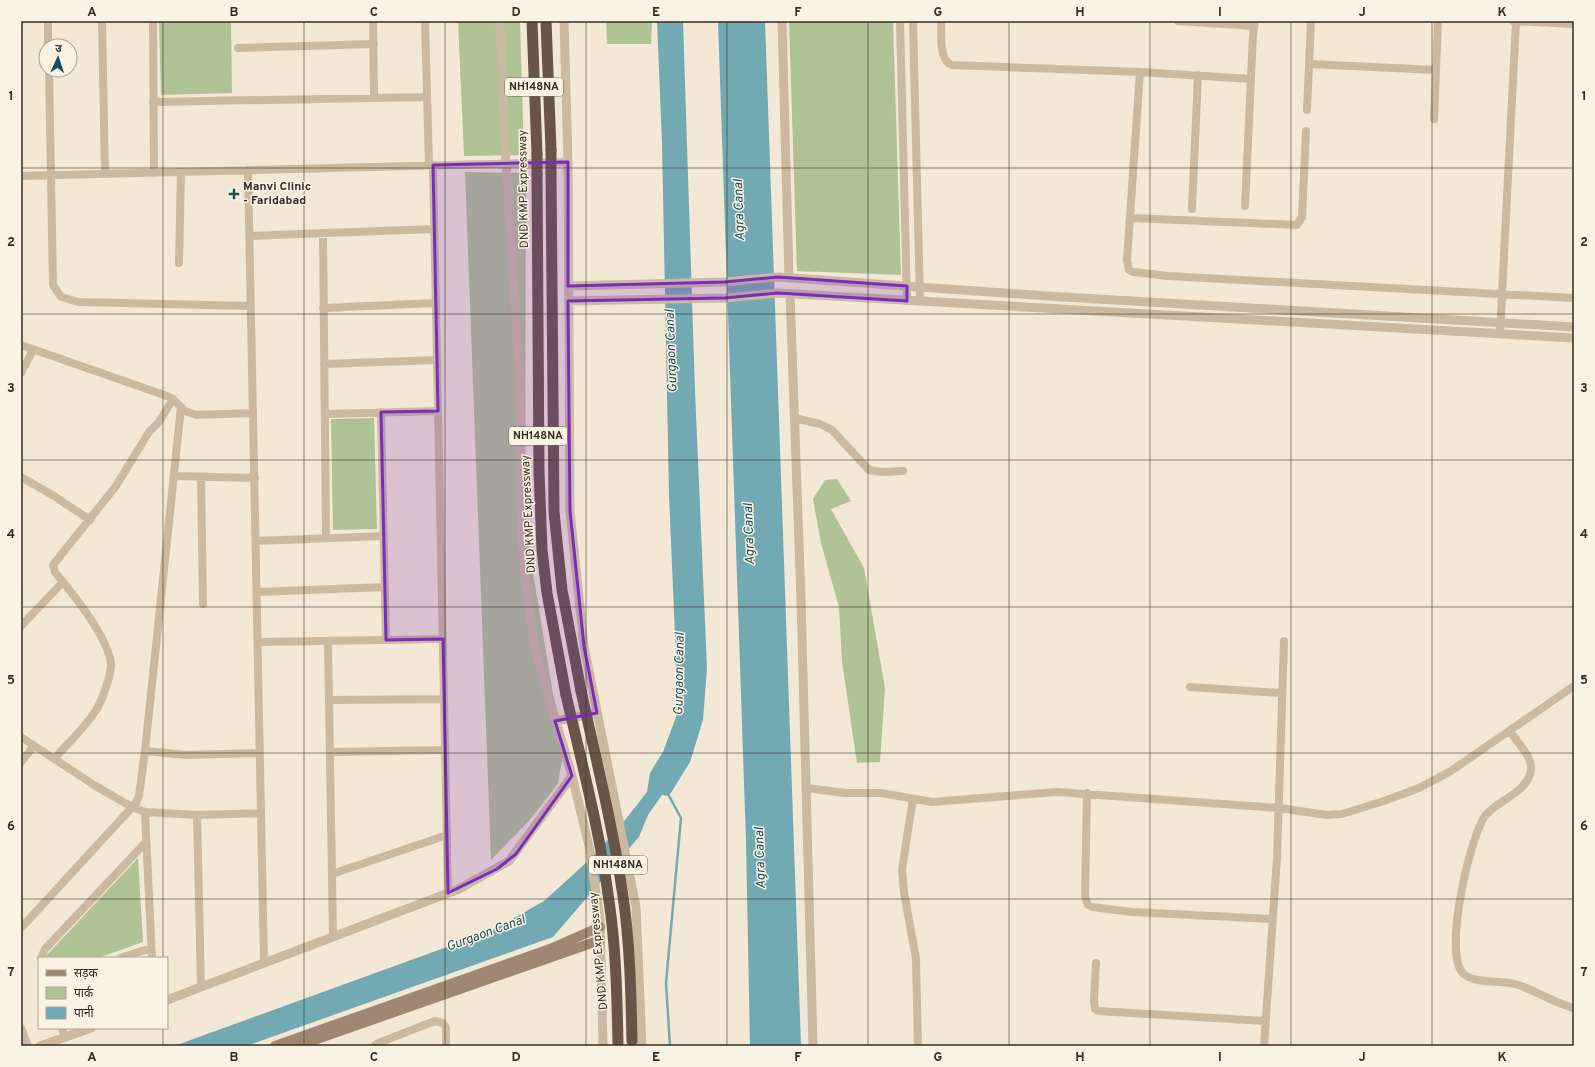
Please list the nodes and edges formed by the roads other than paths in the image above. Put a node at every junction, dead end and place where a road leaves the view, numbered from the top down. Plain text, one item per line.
1 (48, 21) edge
2 (102, 21) edge
3 (152, 21) edge
4 (373, 21) edge
5 (425, 21) edge
6 (500, 21) edge
7 (532, 21) edge
8 (546, 21) edge
9 (564, 21) edge
10 (782, 21) edge
11 (900, 21) edge
12 (913, 21) edge
13 (941, 21) edge
14 (1178, 21) edge
15 (1310, 21) edge
16 (1438, 21) edge
17 (1515, 21) edge
18 (1255, 23) edge
19 (1574, 24) edge
20 (48, 38) edge
21 (374, 44) junction
22 (238, 48) dead end
23 (1309, 64) junction
24 (1436, 70) junction
25 (1140, 72) junction
26 (1198, 75) junction
27 (49, 78) edge
28 (1251, 79) junction
29 (427, 96) junction
30 (374, 98) junction
31 (153, 102) junction
32 (1306, 110) dead end
33 (1434, 119) dead end
34 (1306, 131) dead end
35 (568, 162) junction
36 (506, 164) junction
37 (431, 165) junction
38 (248, 170) junction
39 (180, 172) junction
40 (154, 173) junction
41 (105, 174) junction
42 (52, 175) junction
43 (21, 176) edge
44 (1245, 206) dead end
45 (1192, 209) dead end
46 (1131, 218) junction
47 (434, 229) junction
48 (323, 233) junction
49 (250, 236) junction
50 (179, 263) dead end
51 (789, 278) junction
52 (568, 286) junction
53 (907, 286) junction
54 (920, 287) junction
55 (790, 294) junction
56 (1502, 294) junction
57 (1574, 298) edge
58 (568, 301) junction
59 (906, 301) junction
60 (920, 301) junction
61 (436, 302) junction
62 (251, 306) junction
63 (323, 308) junction
64 (1501, 323) junction
65 (1574, 327) edge
66 (1500, 334) junction
67 (1574, 338) edge
68 (21, 345) edge
69 (33, 350) junction
70 (437, 360) junction
71 (324, 364) junction
72 (21, 373) edge
73 (173, 399) junction
74 (180, 407) junction
75 (438, 411) junction
76 (381, 412) junction
77 (253, 413) junction
78 (325, 414) junction
79 (794, 418) junction
80 (902, 471) dead end
81 (174, 476) junction
82 (21, 477) edge
83 (201, 477) junction
84 (255, 478) junction
85 (90, 520) junction
86 (384, 536) junction
87 (326, 538) junction
88 (256, 541) junction
89 (63, 582) junction
90 (385, 587) junction
91 (257, 592) junction
92 (203, 604) dead end
93 (21, 626) edge
94 (443, 639) junction
95 (386, 640) junction
96 (328, 641) junction
97 (1284, 641) dead end
98 (258, 642) junction
99 (1574, 686) edge
100 (1190, 687) dead end
101 (1281, 694) junction
102 (444, 699) junction
103 (329, 700) junction
104 (597, 713) junction
105 (555, 721) junction
106 (1510, 731) junction
107 (21, 737) edge
108 (34, 746) junction
109 (445, 750) junction
110 (145, 751) junction
111 (330, 752) junction
112 (260, 753) junction
113 (54, 759) junction
114 (21, 762) edge
115 (572, 776) junction
116 (806, 788) junction
117 (1087, 793) junction
118 (913, 799) junction
119 (132, 808) junction
120 (1280, 808) junction
121 (145, 812) junction
122 (262, 813) junction
123 (197, 815) junction
124 (447, 835) junction
125 (146, 842) junction
126 (332, 874) junction
127 (448, 893) junction
128 (1272, 919) junction
129 (600, 927) junction
130 (21, 928) edge
131 (333, 937) junction
132 (600, 940) junction
133 (151, 948) junction
134 (42, 957) edge
135 (123, 957) edge
136 (152, 957) edge
137 (264, 963) junction
138 (1096, 963) dead end
139 (638, 983) junction
140 (601, 985) junction
141 (200, 987) junction
142 (168, 1000) edge
143 (1574, 1008) edge
144 (1265, 1021) junction
145 (21, 1028) edge
146 (62, 1029) edge
147 (89, 1029) edge
148 (65, 1038) junction
149 (635, 1044) edge
150 (618, 1045) edge
151 (28, 1046) edge
152 (40, 1046) edge
153 (275, 1046) edge
154 (297, 1046) edge
155 (374, 1046) edge
156 (446, 1046) edge
157 (603, 1046) edge
158 (813, 1046) edge
159 (918, 1046) edge
160 (1264, 1046) edge

1 - 20 street
2 - 41 street
3 - 31 street
4 - 21 street
5 - 29 street
6 - 36 street
7 - 150 highway, DND KMP Expressway / NH148NA, bridge
8 - 149 highway, DND KMP Expressway / NH148NA, bridge
9 - 35 street
10 - 51 street
11 - 53 street
12 - 54 street
13 - 25 street
14 - 18 street
15 - 23 street
16 - 24 street
17 - 19 street
17 - 56 street
18 - 28 street
21 - 22 street
21 - 30 street
23 - 24 street
23 - 32 street
24 - 33 street
25 - 26 street
25 - 46 street
26 - 28 street
26 - 45 street
27 - 42 street
28 - 44 street
29 - 30 street
29 - 37 street
30 - 31 street
31 - 40 street
34 - 46 street
35 - 36 street
35 - 52 street
36 - 37 street
36 - 105 street
37 - 38 street
37 - 47 street
38 - 39 street
38 - 49 street
39 - 40 street
39 - 50 street
40 - 41 street
41 - 42 street
42 - 43 street
42 - 62 street
46 - 56 street
47 - 48 street
47 - 61 street
48 - 49 street
48 - 63 street
49 - 62 street
51 - 52 street
51 - 53 street
52 - 58 street
53 - 54 street
53 - 59 street
54 - 60 street
54 - 64 street
55 - 58 street
55 - 59 street
55 - 79 street
56 - 57 street
56 - 64 street
58 - 104 street
59 - 60 street
60 - 66 street
61 - 63 street
61 - 70 street
62 - 77 street
63 - 71 street
64 - 65 street
64 - 66 street
66 - 67 street
68 - 69 street
69 - 72 street
69 - 73 street
70 - 71 street
70 - 75 street
71 - 78 street
73 - 74 street
73 - 85 street
74 - 77 street
74 - 81 street
75 - 76 street
75 - 94 street
76 - 78 street
76 - 86 street
77 - 84 street
78 - 87 street
79 - 80 street
79 - 116 street
81 - 83 street
81 - 110 street
82 - 85 street
83 - 84 street
83 - 92 street
84 - 88 street
85 - 89 street
86 - 87 street
86 - 90 street
87 - 88 street
88 - 91 street
89 - 93 street
89 - 113 street
90 - 91 street
90 - 95 street
91 - 98 street
94 - 95 street
94 - 102 street
95 - 96 street
96 - 98 street
96 - 103 street
97 - 101 street
98 - 112 street
99 - 106 street
100 - 101 street
101 - 120 street
102 - 103 street
102 - 109 street
103 - 111 street
104 - 105 street
104 - 139 street
105 - 115 street
106 - 120 street
106 - 143 street
107 - 108 street
108 - 113 street
108 - 114 street
109 - 111 street
109 - 124 street
110 - 112 street
110 - 119 street
111 - 126 street
112 - 122 street
113 - 119 street
115 - 127 street
115 - 129 street
116 - 118 street
116 - 158 street
117 - 118 street
117 - 120 street
117 - 128 street
118 - 159 street
119 - 121 street
119 - 130 street
120 - 128 street
121 - 123 street
121 - 125 street
122 - 123 street
122 - 137 street
123 - 141 street
124 - 126 street
124 - 127 street
125 - 133 street
125 - 134 street
126 - 131 street
127 - 131 street
128 - 144 street
129 - 132 street
129 - 153 main road
131 - 137 street
132 - 140 street
132 - 154 main road
133 - 135 street
133 - 136 street
137 - 141 street
138 - 144 street
139 - 140 street
139 - 149 street
140 - 157 street
141 - 142 street
144 - 160 street
145 - 151 street
146 - 148 street
147 - 148 street
148 - 152 street
155 - 156 street

